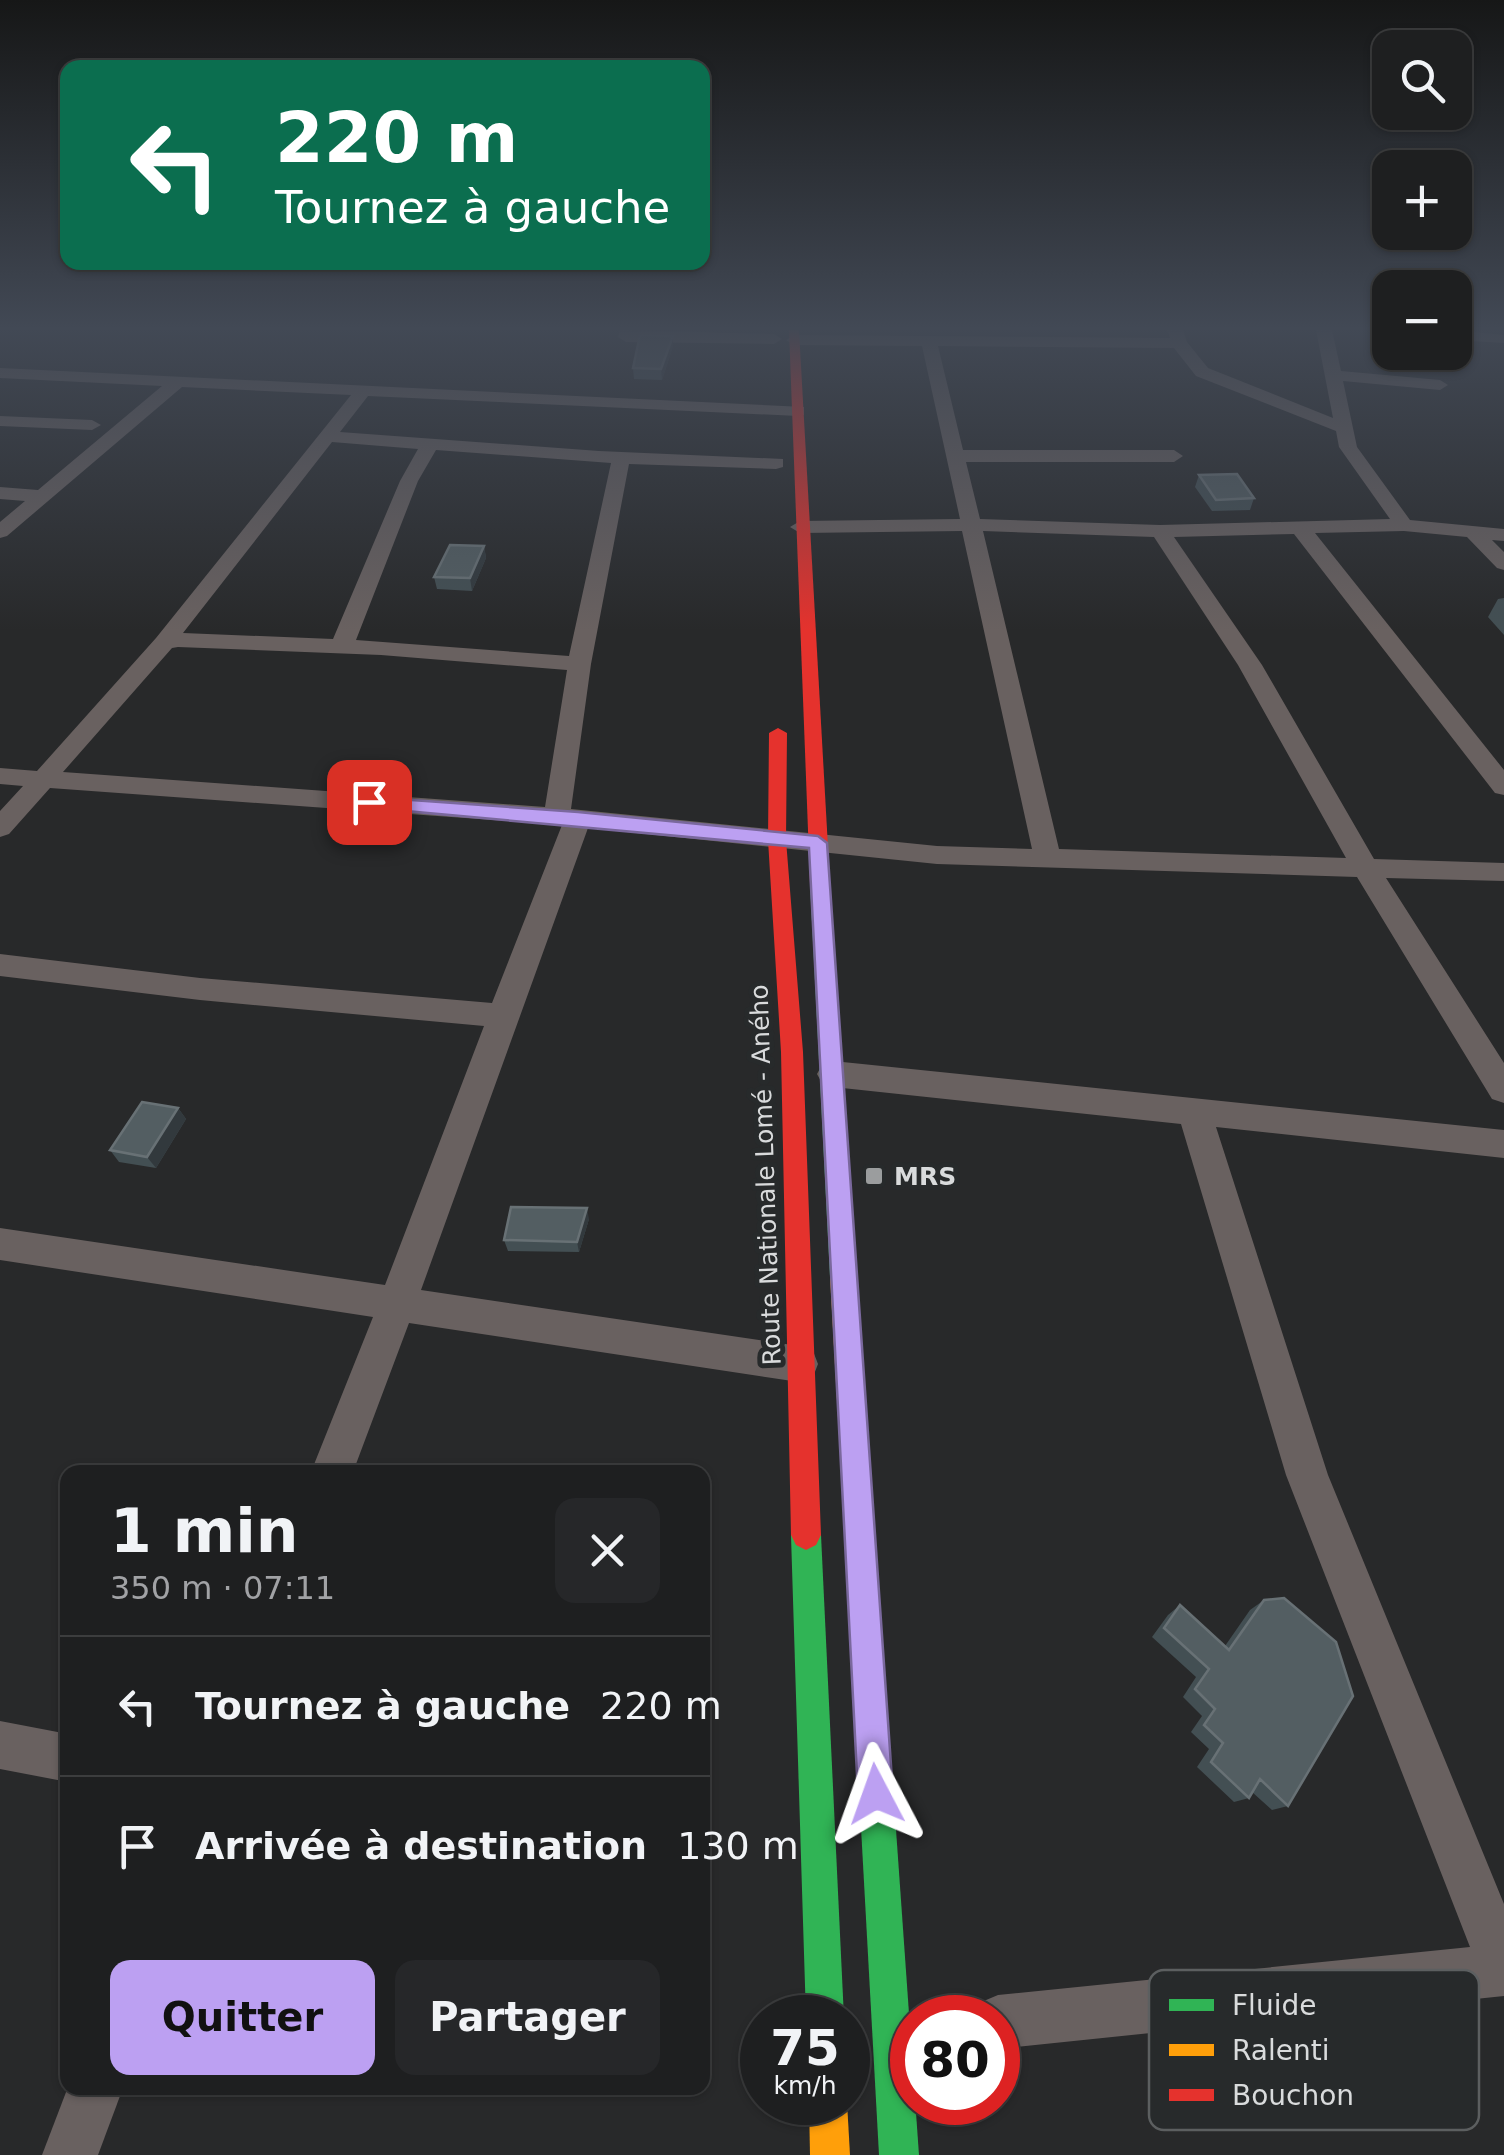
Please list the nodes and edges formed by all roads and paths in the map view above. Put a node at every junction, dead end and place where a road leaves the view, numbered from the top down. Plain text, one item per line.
1 (119, 431) edge
2 (330, 431) edge
3 (783, 431) edge
4 (788, 431) edge
5 (950, 431) edge
6 (1343, 431) edge
7 (326, 436) junction
8 (431, 442) junction
9 (956, 456) junction
10 (1174, 456) dead end
11 (621, 458) junction
12 (776, 473) joint
13 (0, 493) edge
14 (41, 496) junction
15 (972, 525) junction
16 (1404, 525) junction
17 (800, 527) junction
18 (1300, 528) junction
19 (1160, 531) junction
20 (0, 532) edge
21 (1474, 533) junction
22 (1504, 536) edge
23 (1504, 564) edge
24 (164, 643) junction
25 (342, 646) junction
26 (580, 664) junction
27 (778, 712) dead end
28 (0, 776) edge
29 (44, 779) junction
30 (1504, 787) edge
31 (568, 817) junction
32 (0, 828) edge
33 (777, 840) junction
34 (818, 843) junction
35 (1048, 861) junction
36 (1365, 868) junction
37 (1504, 872) edge
38 (0, 965) edge
39 (500, 1016) junction
40 (833, 1074) junction
41 (1504, 1090) edge
42 (1194, 1111) junction
43 (1504, 1144) edge
44 (0, 1244) edge
45 (398, 1305) junction
46 (799, 1364) junction
47 (335, 1465) edge
48 (0, 1745) edge
49 (60, 1756) edge
50 (1504, 1969) edge
51 (1479, 1972) edge
52 (824, 1995) edge
53 (899, 1995) edge
54 (1149, 2006) edge
55 (1020, 2020) edge
56 (93, 2095) edge
57 (829, 2125) edge
58 (900, 2125) edge
59 (70, 2155) edge
60 (830, 2155) edge
61 (899, 2155) edge

1 - 14 street
2 - 7 street
3 - 12 highway
4 - 17 highway
5 - 9 street
6 - 16 street
7 - 8 street
7 - 24 street
8 - 11 street
8 - 25 street
9 - 10 street
9 - 15 street
11 - 12 street
11 - 26 street
13 - 14 street
14 - 20 street
15 - 17 street
15 - 19 street
15 - 35 street
16 - 18 street
16 - 21 street
17 - 34 highway
18 - 19 street
18 - 30 street
19 - 36 street
21 - 22 street
21 - 23 street
24 - 25 street
24 - 29 street
25 - 26 street
26 - 31 street
27 - 33 highway, Route Nationale Lomé - Aného
28 - 29 street
29 - 31 street
29 - 32 street
31 - 33 street
31 - 39 street
33 - 34 street
33 - 46 highway, Route Nationale Lomé - Aného
34 - 35 street
34 - 40 highway
35 - 36 street
36 - 37 street
36 - 41 street
38 - 39 street
39 - 45 street
40 - 42 street
40 - 53 highway
42 - 43 street
42 - 50 street
44 - 45 street
45 - 46 street
45 - 47 street
46 - 52 highway, Route Nationale Lomé - Aného
48 - 49 street
50 - 51 street
54 - 55 street
56 - 59 street
57 - 60 highway
58 - 61 highway

